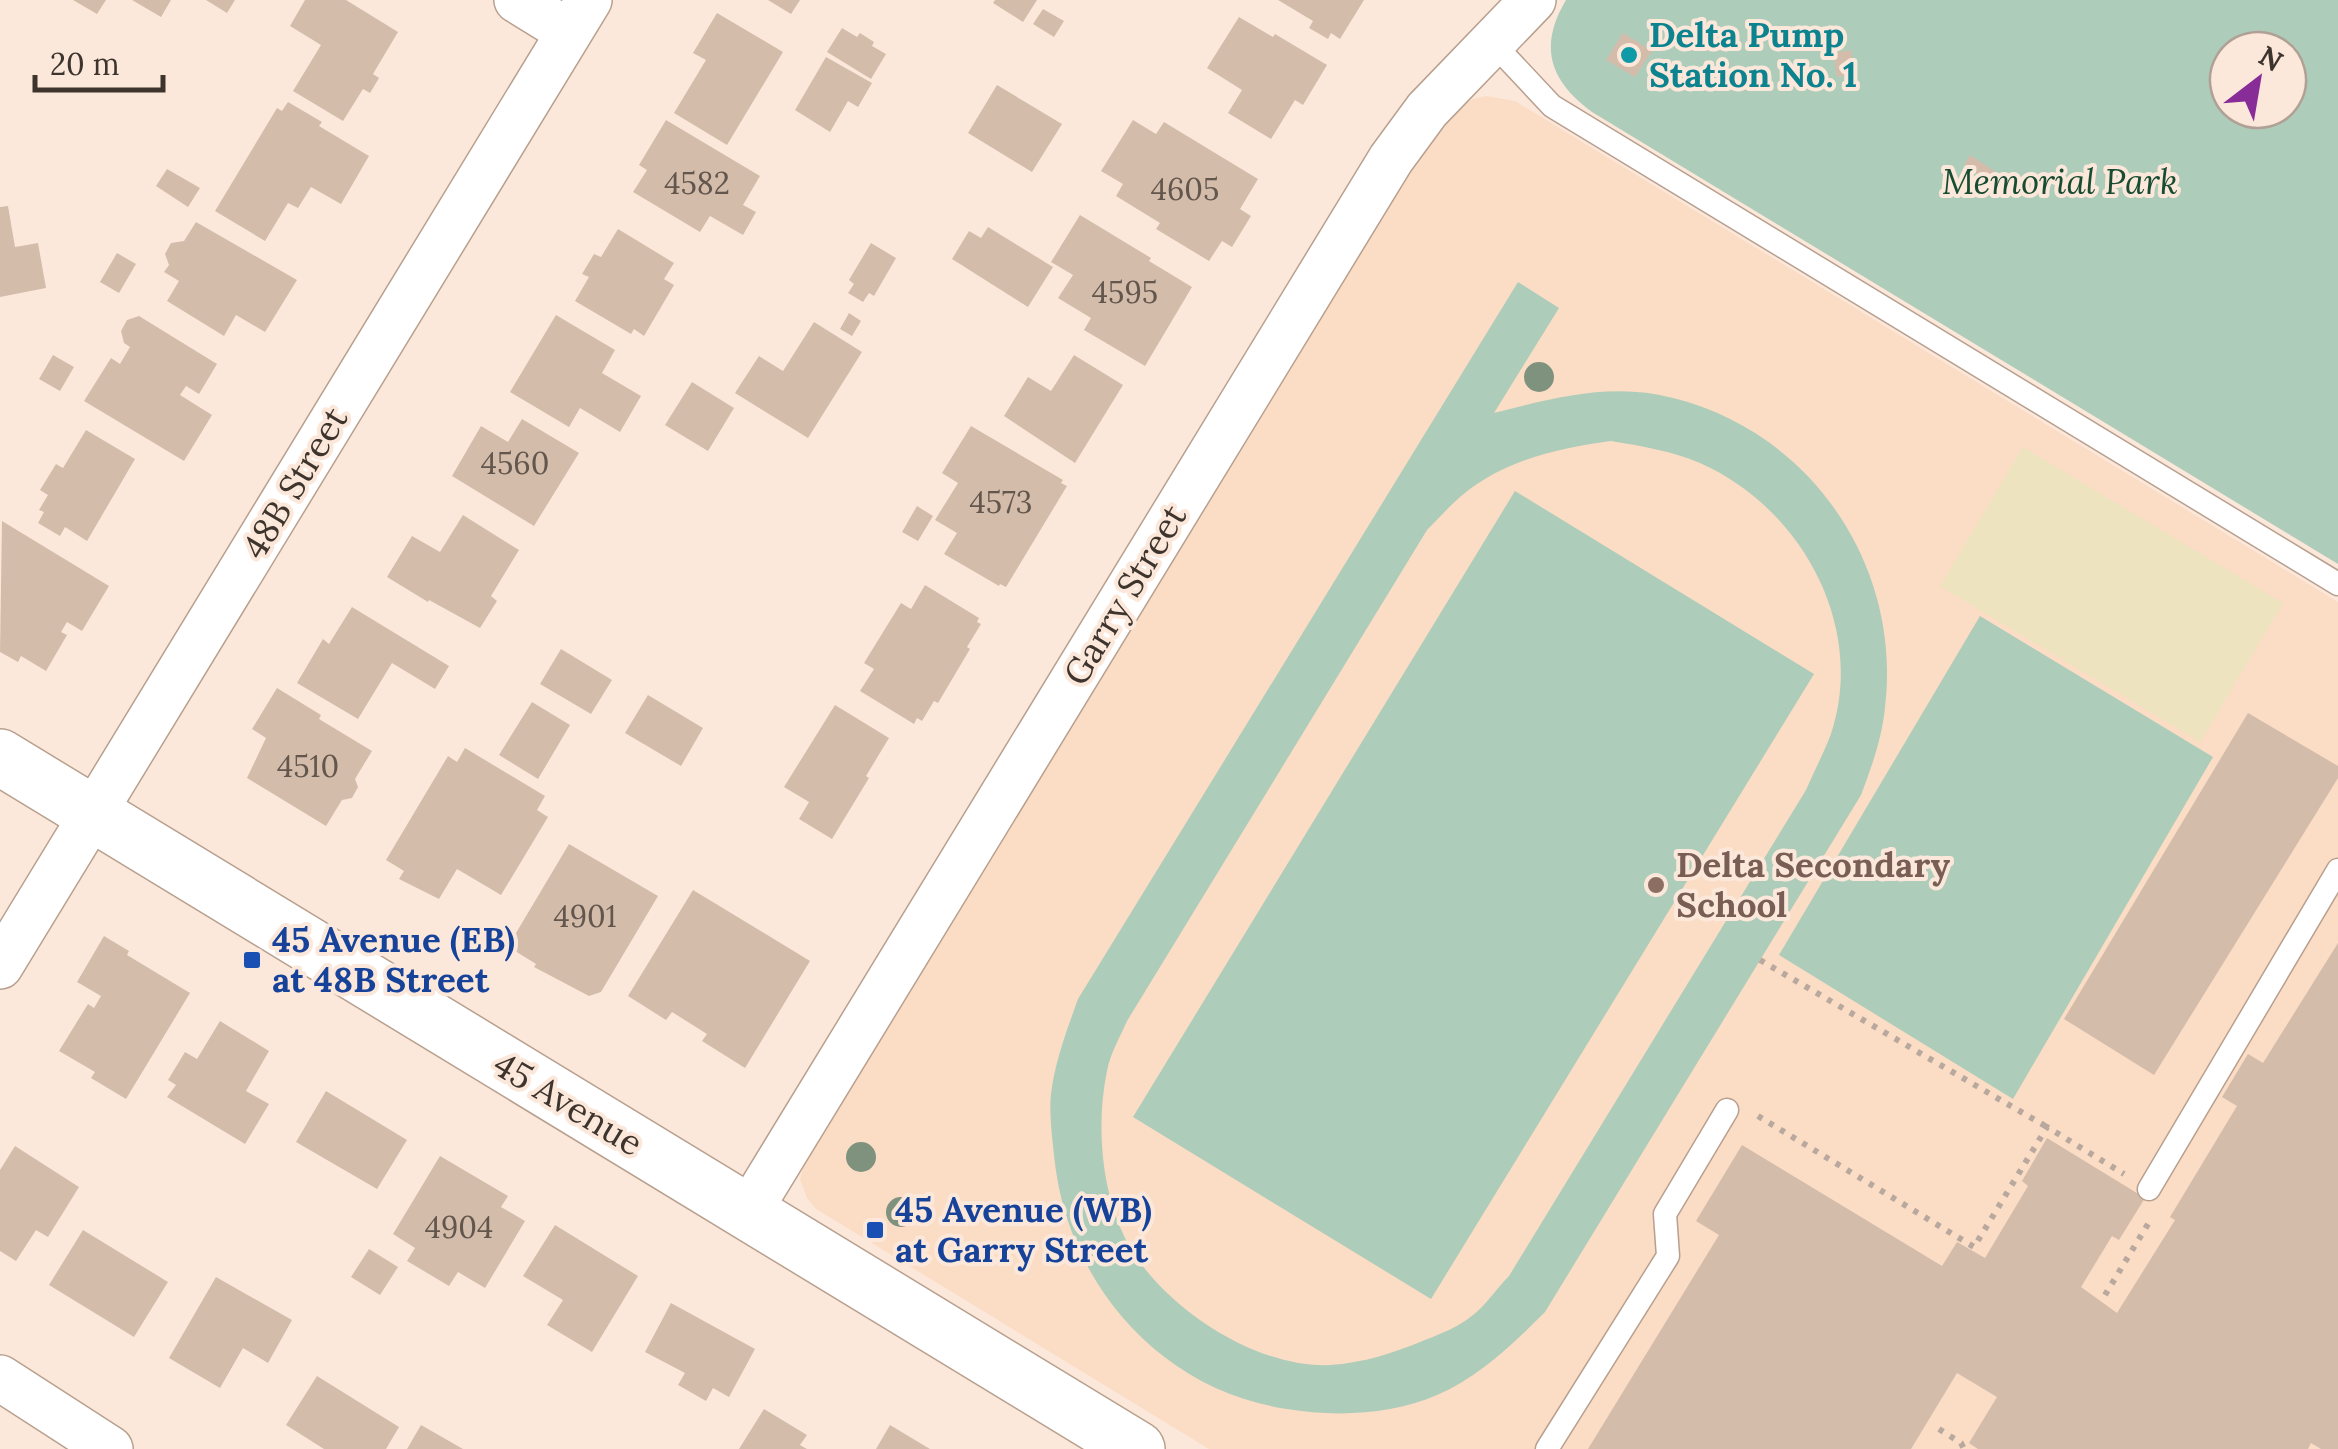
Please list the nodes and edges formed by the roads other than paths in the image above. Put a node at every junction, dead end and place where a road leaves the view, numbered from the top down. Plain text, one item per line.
1 (517, 0) edge
2 (1532, 0) edge
3 (579, 16) edge
4 (1491, 41) junction
5 (2338, 584) edge
6 (0, 757) edge
7 (94, 814) junction
8 (2338, 870) edge
9 (0, 966) edge
10 (1739, 1111) road end
11 (2149, 1190) road end
12 (747, 1214) junction
13 (0, 1378) edge
14 (110, 1449) edge
15 (1137, 1449) edge
16 (1546, 1449) edge

1 - 3 street
2 - 4 street, Garry Street
3 - 7 street, 48B Street
4 - 5 lane
4 - 12 street, Garry Street
6 - 7 street, 45 Avenue
7 - 9 street, 48B Street
7 - 12 street, 45 Avenue
8 - 11 lane
10 - 16 lane
12 - 15 street, 45 Avenue
13 - 14 street

